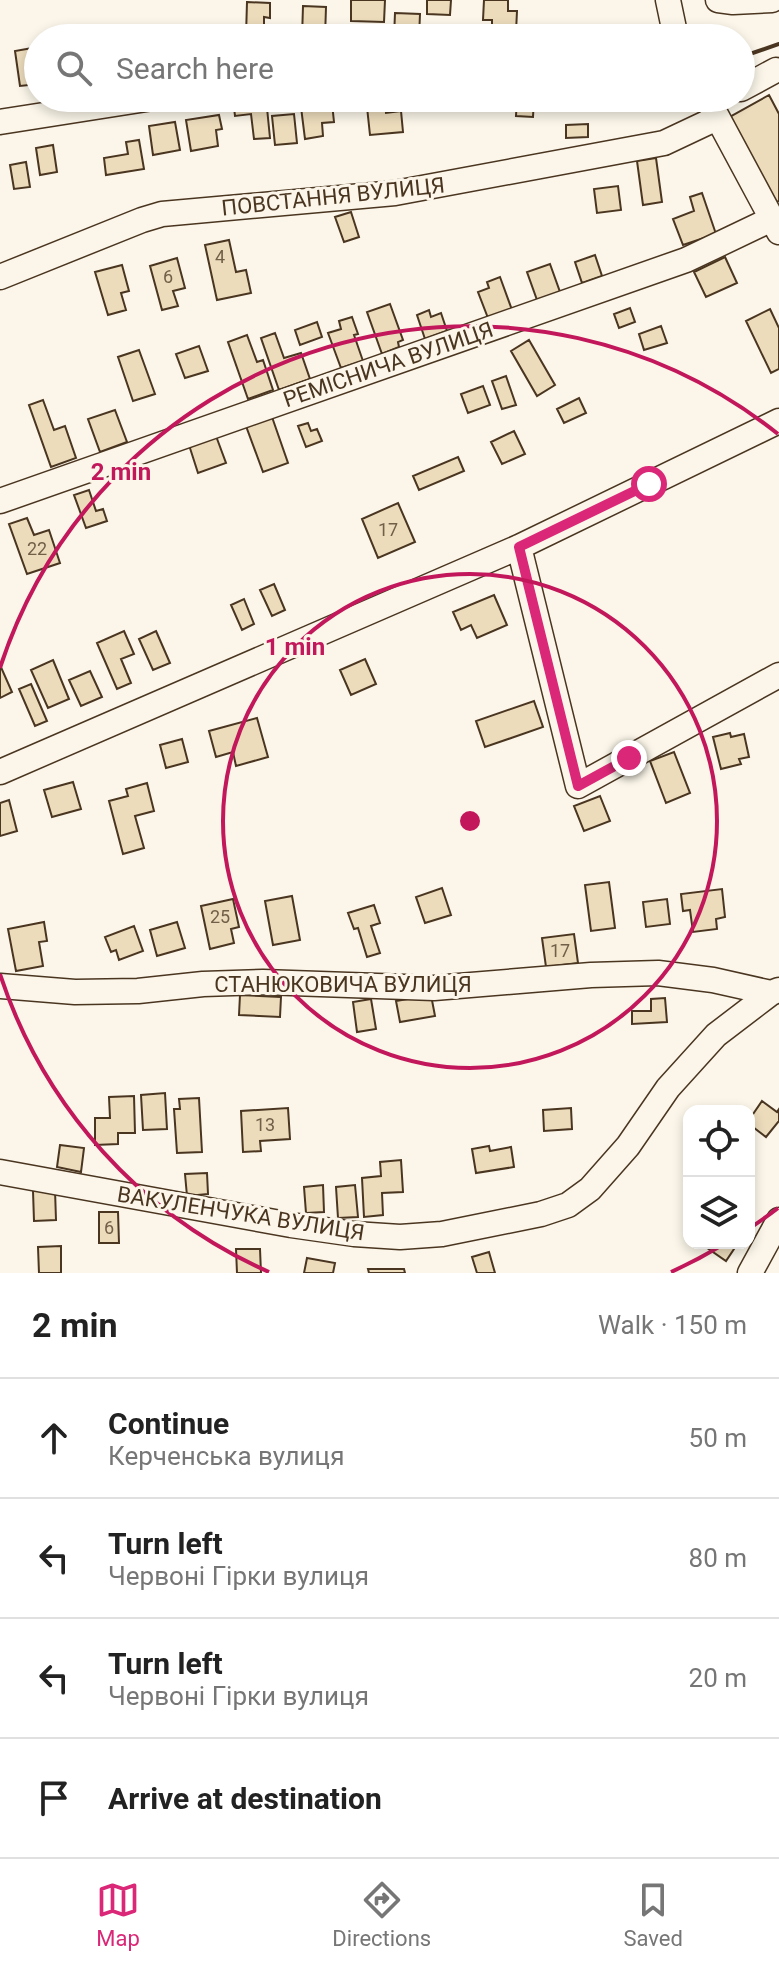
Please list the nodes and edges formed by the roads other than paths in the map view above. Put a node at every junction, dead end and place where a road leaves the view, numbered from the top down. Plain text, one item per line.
1 (668, 0) edge
2 (718, 0) edge
3 (772, 0) edge
4 (672, 24) edge
5 (776, 70) dead end
6 (755, 81) edge
7 (64, 112) edge
8 (706, 112) edge
9 (719, 112) edge
10 (0, 122) edge
11 (776, 226) edge
12 (0, 277) edge
13 (779, 421) edge
14 (0, 501) edge
15 (519, 547) junction
16 (779, 675) edge
17 (0, 772) edge
18 (0, 986) edge
19 (775, 992) edge
20 (0, 1172) edge
21 (779, 1220) edge
22 (750, 1273) edge

1 - 4 street
2 - 3 street
5 - 6 street
7 - 10 street
8 - 12 street, ПОВСТАННЯ ВУЛИЦЯ
9 - 11 street
11 - 14 street, РЕМІСНИЧА ВУЛИЦЯ
13 - 15 street
15 - 16 street
15 - 17 street
18 - 19 street, СТАНЮКОВИЧА ВУЛИЦЯ
19 - 20 street, ВАКУЛЕНЧУКА ВУЛИЦЯ
21 - 22 street

